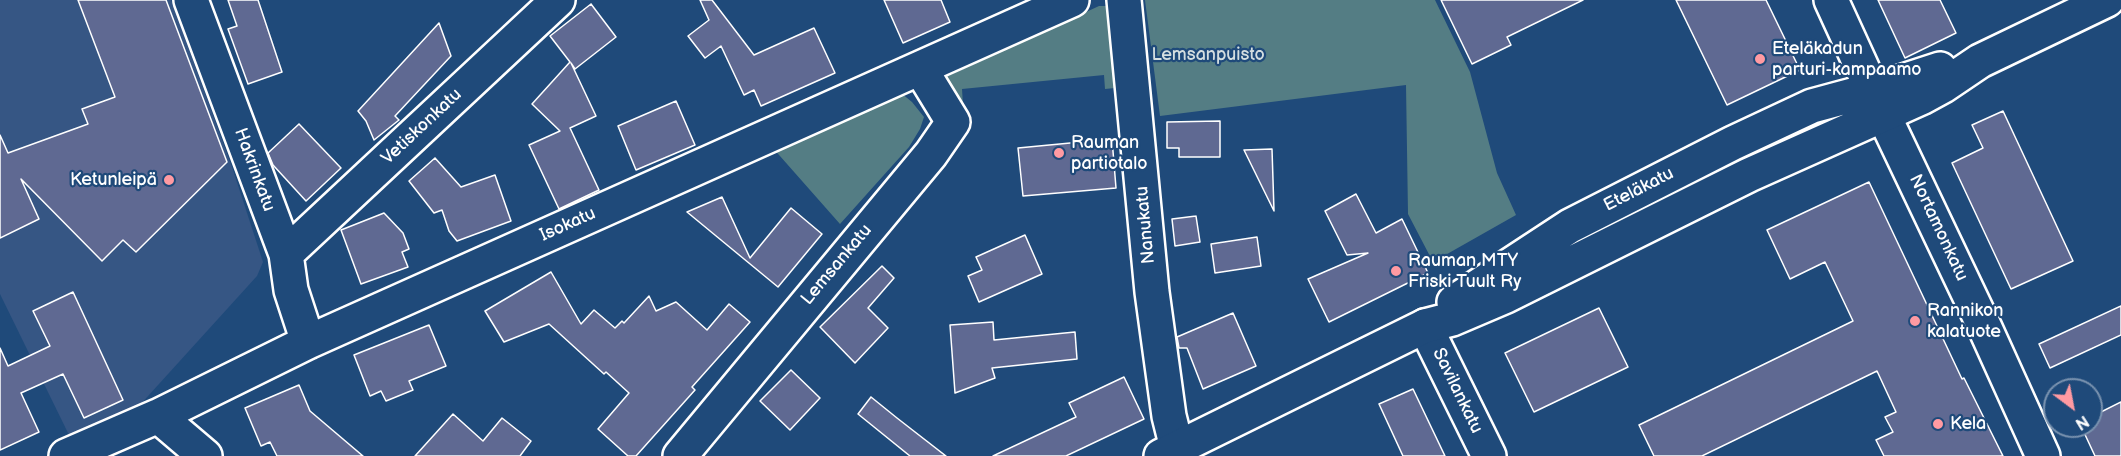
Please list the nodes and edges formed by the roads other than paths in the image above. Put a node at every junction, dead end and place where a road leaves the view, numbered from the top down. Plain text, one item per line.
1 (191, 0) edge
2 (558, 0) edge
3 (1072, 0) edge
4 (1124, 0) edge
5 (1831, 0) edge
6 (2107, 0) edge
7 (920, 68) junction
8 (1877, 102) junction
9 (286, 254) junction
10 (1425, 326) junction
11 (308, 342) junction
12 (158, 416) junction
13 (1172, 453) edge
14 (66, 456) edge
15 (205, 456) edge
16 (680, 456) edge
17 (1489, 456) edge
18 (2043, 456) edge

1 - 9 street, Hakrinkatu
2 - 9 street, Vetiskonkatu
3 - 7 street, Isokatu
4 - 13 street, Nanukatu
5 - 8 street, Nortamonkatu
6 - 8 street, Eteläkatu
7 - 11 street, Isokatu
7 - 16 street, Lemsankatu
8 - 10 street, Eteläkatu
8 - 18 street, Nortamonkatu
9 - 11 street, Hakrinkatu
10 - 13 street, Eteläkatu
10 - 17 street, Savilankatu
11 - 12 street, Isokatu
12 - 14 street, Isokatu
12 - 15 street

